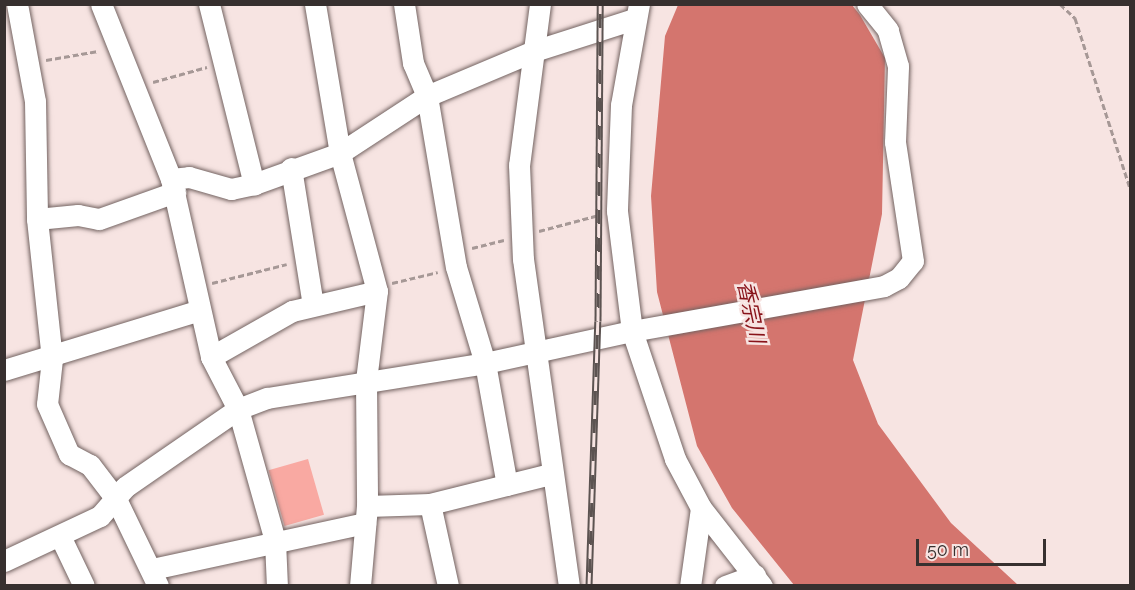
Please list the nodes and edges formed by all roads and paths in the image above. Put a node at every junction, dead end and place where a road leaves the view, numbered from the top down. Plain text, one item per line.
1 (11, 4) edge
2 (17, 4) edge
3 (101, 4) edge
4 (209, 4) edge
5 (315, 4) edge
6 (404, 4) edge
7 (540, 4) edge
8 (867, 4) edge
9 (1060, 4) edge
10 (4, 6) edge
11 (637, 12) edge
12 (118, 47) junction
13 (534, 51) junction
14 (222, 63) junction
15 (28, 64) junction
16 (134, 87) junction
17 (427, 96) junction
18 (340, 153) junction
19 (291, 168) junction
20 (254, 184) junction
21 (173, 186) junction
22 (1131, 188) edge
23 (37, 219) junction
24 (306, 259) junction
25 (456, 267) junction
26 (195, 288) junction
27 (376, 289) junction
28 (313, 305) junction
29 (200, 310) junction
30 (641, 330) junction
31 (533, 352) junction
32 (211, 357) junction
33 (52, 359) junction
34 (485, 363) junction
35 (4, 370) edge
36 (366, 381) junction
37 (238, 409) junction
38 (550, 474) junction
39 (507, 485) junction
40 (116, 499) junction
41 (430, 504) junction
42 (701, 508) junction
43 (366, 514) junction
44 (60, 536) junction
45 (275, 542) junction
46 (4, 561) edge
47 (155, 577) edge
48 (759, 580) edge
49 (84, 585) edge
50 (277, 585) edge
51 (360, 585) edge
52 (448, 585) edge
53 (569, 585) edge
54 (690, 585) edge
55 (725, 585) edge

1 - 10 street
2 - 15 street
3 - 12 street
4 - 14 street
5 - 18 street
6 - 17 street
7 - 13 street
8 - 30 street
9 - 22 path
11 - 13 street
11 - 30 street
12 - 15 path
12 - 16 street
13 - 17 street
13 - 31 street
14 - 16 path
14 - 20 street
15 - 23 street
16 - 21 street
17 - 18 street
17 - 25 street
18 - 19 street
18 - 27 street
19 - 20 street
19 - 24 street
20 - 21 street
21 - 23 street
21 - 26 street
23 - 33 street
24 - 26 path
24 - 28 street
25 - 27 path
25 - 34 street
26 - 29 street
27 - 28 street
27 - 36 street
28 - 32 street
29 - 32 street
29 - 33 street
30 - 31 street
30 - 42 street
31 - 34 street
31 - 38 street
32 - 37 street
33 - 35 street
33 - 40 street
34 - 36 street
34 - 39 street
36 - 37 street
36 - 43 street
37 - 40 street
37 - 45 street
38 - 39 street
38 - 53 street
39 - 41 street
40 - 44 street
40 - 47 street
41 - 43 street
41 - 52 street
42 - 48 street
42 - 54 street
43 - 45 street
43 - 51 street
44 - 46 street
44 - 49 street
45 - 47 street
45 - 50 street
48 - 55 street

